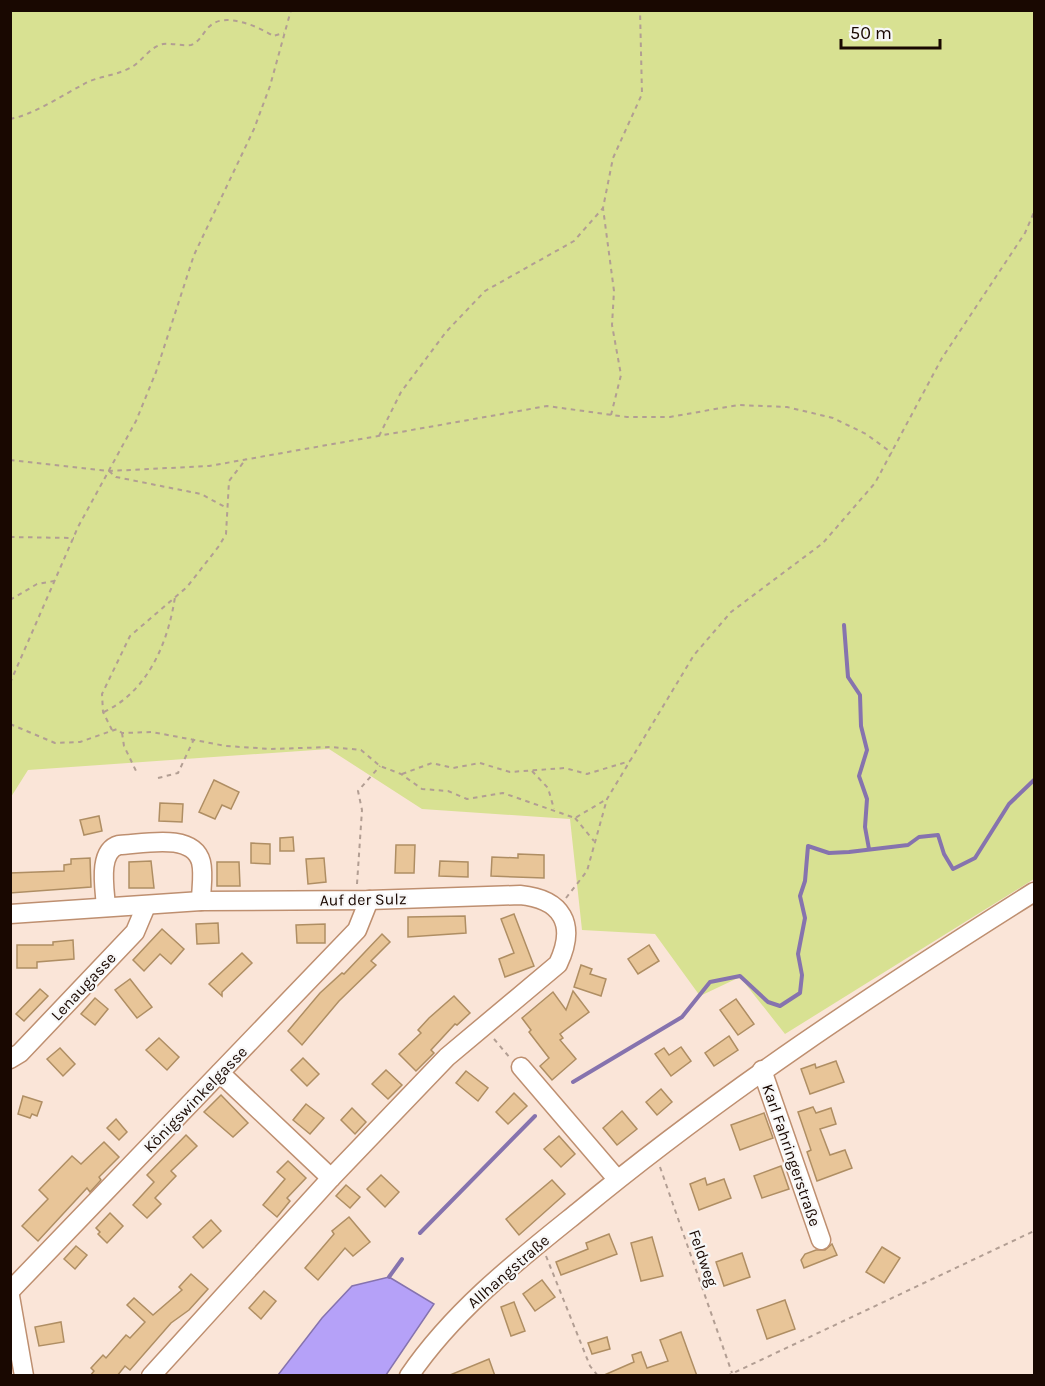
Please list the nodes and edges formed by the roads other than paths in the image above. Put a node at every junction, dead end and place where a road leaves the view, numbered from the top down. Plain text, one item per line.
1 (1035, 892) edge
2 (361, 900) junction
3 (201, 901) junction
4 (146, 906) junction
5 (106, 907) junction
6 (10, 914) edge
7 (10, 1059) edge
8 (521, 1067) road end
9 (762, 1070) junction
10 (220, 1073) junction
11 (331, 1178) junction
12 (617, 1179) junction
13 (821, 1240) dead end
14 (10, 1291) edge
15 (10, 1296) edge
16 (24, 1376) edge
17 (151, 1376) edge
18 (410, 1376) edge

1 - 9 street, Allhangstraße
2 - 3 street, Auf der Sulz
2 - 10 street, Königswinkelgasse
2 - 11 street, Auf der Sulz
3 - 4 street, Auf der Sulz
3 - 5 street
4 - 5 street, Auf der Sulz
4 - 7 street, Lenaugasse
5 - 6 street, Auf der Sulz
8 - 12 street
9 - 12 street, Allhangstraße
9 - 13 street, Karl Fahringerstraße
10 - 11 street
10 - 14 street, Königswinkelgasse
11 - 17 street
12 - 18 street, Allhangstraße
15 - 16 street

